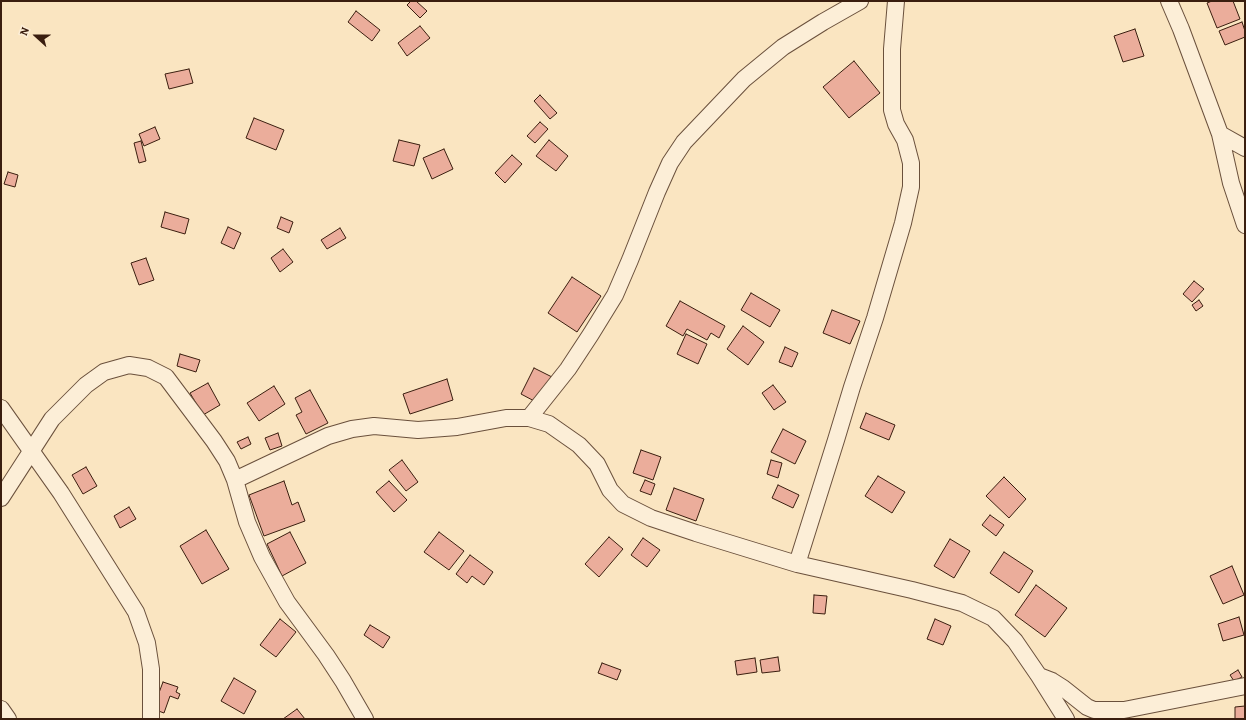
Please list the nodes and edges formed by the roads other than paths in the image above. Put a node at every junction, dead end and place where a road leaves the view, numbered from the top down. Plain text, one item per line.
1 (860, 1) edge
2 (896, 1) edge
3 (1169, 1) edge
4 (1220, 134) junction
5 (1245, 148) edge
6 (1245, 225) edge
7 (1, 408) edge
8 (529, 418) junction
9 (31, 451) junction
10 (235, 480) junction
11 (1, 498) edge
12 (797, 564) junction
13 (1039, 676) junction
14 (1245, 686) edge
15 (1, 709) edge
16 (8, 719) edge
17 (151, 719) edge
18 (365, 719) edge
19 (1066, 719) edge

1 - 8 street
2 - 12 street
3 - 4 street
4 - 5 street
4 - 6 street
7 - 9 street
8 - 10 street
8 - 12 street
9 - 10 street
9 - 11 street
9 - 17 street
10 - 18 street
12 - 13 street
13 - 14 street
13 - 19 street
15 - 16 street

